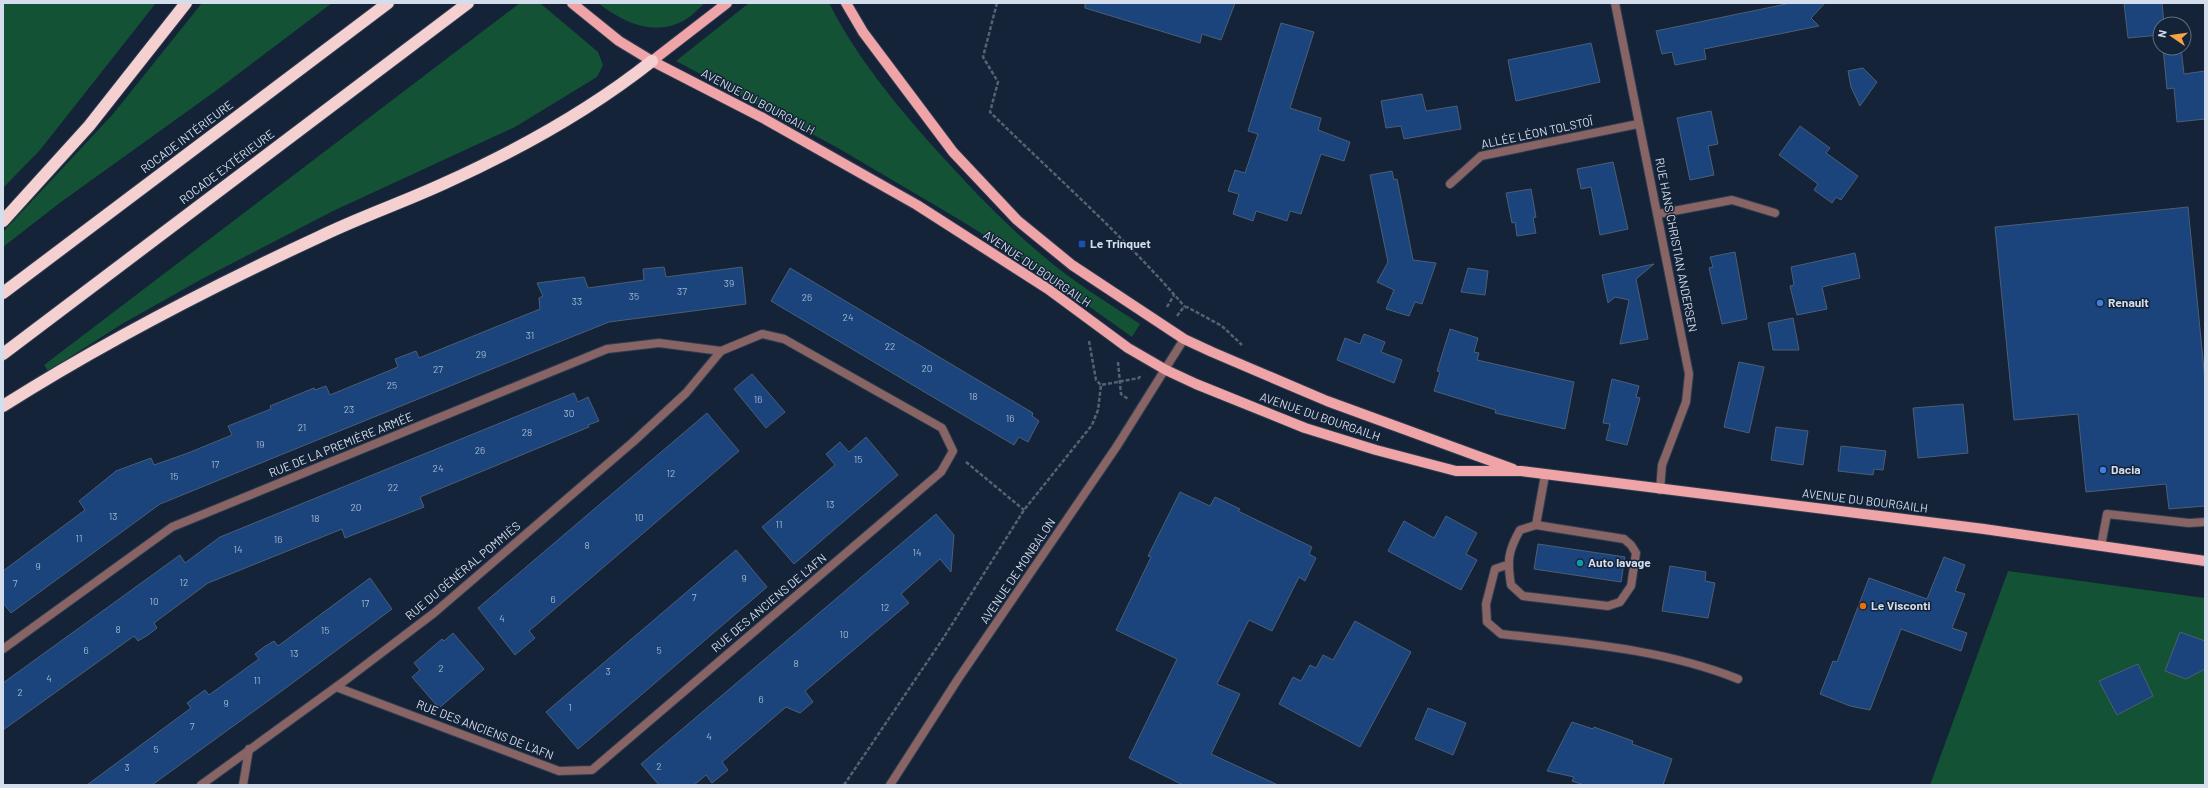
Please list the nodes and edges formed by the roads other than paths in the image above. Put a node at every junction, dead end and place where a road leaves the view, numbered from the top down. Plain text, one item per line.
1 (186, 3) edge
2 (388, 3) edge
3 (468, 3) edge
4 (572, 3) edge
5 (727, 3) edge
6 (846, 3) edge
7 (1617, 3) edge
8 (652, 61) junction
9 (1638, 124) junction
10 (1450, 184) dead end
11 (1775, 213) dead end
12 (1658, 214) junction
13 (3, 222) edge
14 (3, 293) edge
15 (1184, 339) junction
16 (721, 351) junction
17 (3, 354) edge
18 (1166, 370) junction
19 (3, 406) edge
20 (1521, 471) junction
21 (1545, 475) junction
22 (1660, 490) junction
23 (2205, 522) edge
24 (1536, 525) junction
25 (2101, 546) junction
26 (2205, 561) edge
27 (1508, 565) junction
28 (3, 650) edge
29 (1738, 679) dead end
30 (336, 687) junction
31 (249, 749) junction
32 (201, 785) edge
33 (243, 785) edge
34 (890, 785) edge

1 - 13 highway
2 - 14 highway, ROCADE INTÉRIEURE
3 - 17 highway, ROCADE EXTÉRIEURE
4 - 8 main road, AVENUE DU BOURGAILH
5 - 8 main road
6 - 15 main road, AVENUE DU BOURGAILH
7 - 9 street, RUE HANS CHRISTIAN ANDERSEN
8 - 18 main road, AVENUE DU BOURGAILH
8 - 19 highway
9 - 10 street, ALLÉE LÉON TOLSTOÏ
9 - 12 street, RUE HANS CHRISTIAN ANDERSEN
11 - 12 street
12 - 22 street, RUE HANS CHRISTIAN ANDERSEN
15 - 18 street, AVENUE DE MONBALON
15 - 20 main road, AVENUE DU BOURGAILH
16 - 28 street, RUE DE LA PREMIÈRE ARMÉE
16 - 30 street, RUE DU GÉNÉRAL POMMIÈS
16 - 30 street, RUE DES ANCIENS DE L'AFN
18 - 20 main road, AVENUE DU BOURGAILH
18 - 34 street, AVENUE DE MONBALON
20 - 21 main road, AVENUE DU BOURGAILH
21 - 22 main road, AVENUE DU BOURGAILH
21 - 24 street
22 - 25 main road, AVENUE DU BOURGAILH
23 - 25 street
24 - 27 street
24 - 27 street
25 - 26 main road, AVENUE DU BOURGAILH
27 - 29 street
30 - 31 street, RUE DU GÉNÉRAL POMMIÈS
31 - 32 street, RUE DU GÉNÉRAL POMMIÈS
31 - 33 street

